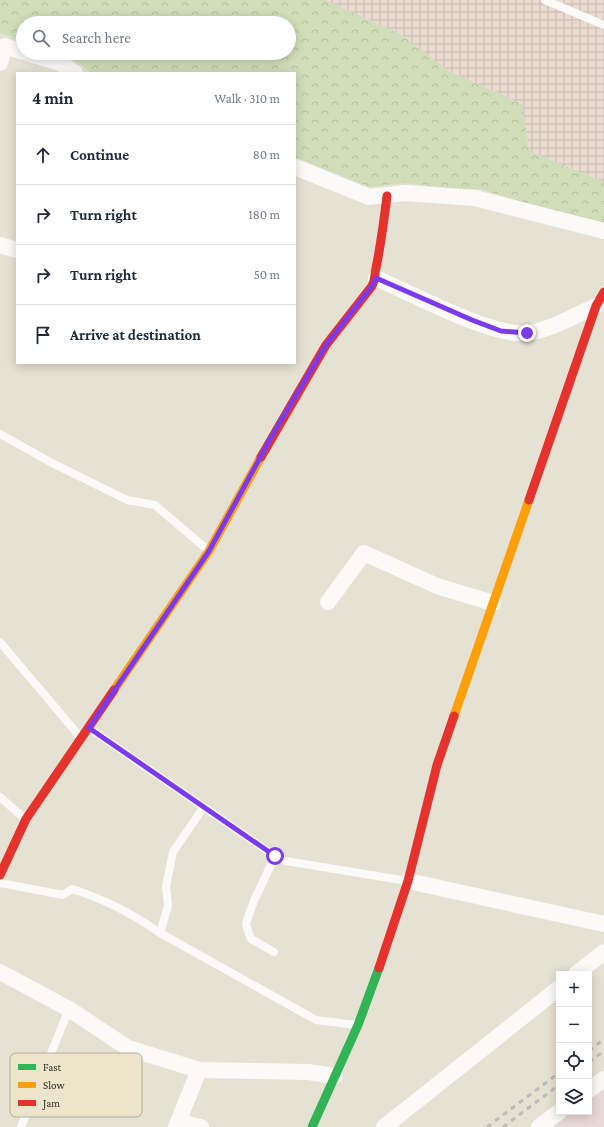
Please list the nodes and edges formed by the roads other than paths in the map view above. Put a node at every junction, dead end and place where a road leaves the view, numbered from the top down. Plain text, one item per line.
1 (546, 0) edge
2 (604, 24) edge
3 (16, 50) edge
4 (53, 60) edge
5 (0, 63) edge
6 (74, 72) edge
7 (296, 167) edge
8 (387, 196) junction
9 (604, 231) edge
10 (0, 245) edge
11 (16, 250) edge
12 (376, 278) junction
13 (604, 292) edge
14 (596, 306) junction
15 (0, 434) edge
16 (209, 551) junction
17 (328, 602) dead end
18 (493, 603) junction
19 (0, 642) edge
20 (89, 728) junction
21 (81, 738) junction
22 (0, 797) edge
23 (203, 808) junction
24 (26, 820) junction
25 (275, 856) junction
26 (0, 875) edge
27 (408, 881) junction
28 (0, 883) edge
29 (604, 924) edge
30 (160, 933) junction
31 (274, 952) dead end
32 (604, 952) edge
33 (580, 971) edge
34 (0, 972) edge
35 (556, 990) edge
36 (69, 1009) junction
37 (358, 1025) junction
38 (51, 1053) edge
39 (199, 1070) junction
40 (335, 1076) junction
41 (604, 1079) edge
42 (592, 1088) edge
43 (556, 1115) edge
44 (25, 1117) edge
45 (177, 1124) edge
46 (21, 1127) edge
47 (201, 1127) edge
48 (312, 1127) edge
49 (384, 1127) edge
50 (539, 1127) edge

1 - 2 lane
3 - 5 street
4 - 6 street
7 - 8 street
8 - 9 street
8 - 12 street
10 - 11 street
12 - 14 street
12 - 16 street
13 - 14 street
14 - 18 street
15 - 16 lane
16 - 20 street
17 - 18 street
18 - 27 street
19 - 21 lane
20 - 21 street
20 - 23 lane
21 - 24 street
22 - 24 lane
23 - 25 lane
23 - 30 lane
24 - 26 street
25 - 27 lane
25 - 31 lane
27 - 29 street
27 - 37 street
28 - 30 lane
30 - 37 lane
32 - 33 street
34 - 36 street
35 - 49 street
36 - 38 lane
36 - 39 street
37 - 40 street
39 - 40 street
39 - 45 street
40 - 48 street
41 - 42 street
43 - 50 street
44 - 46 lane
45 - 47 street

